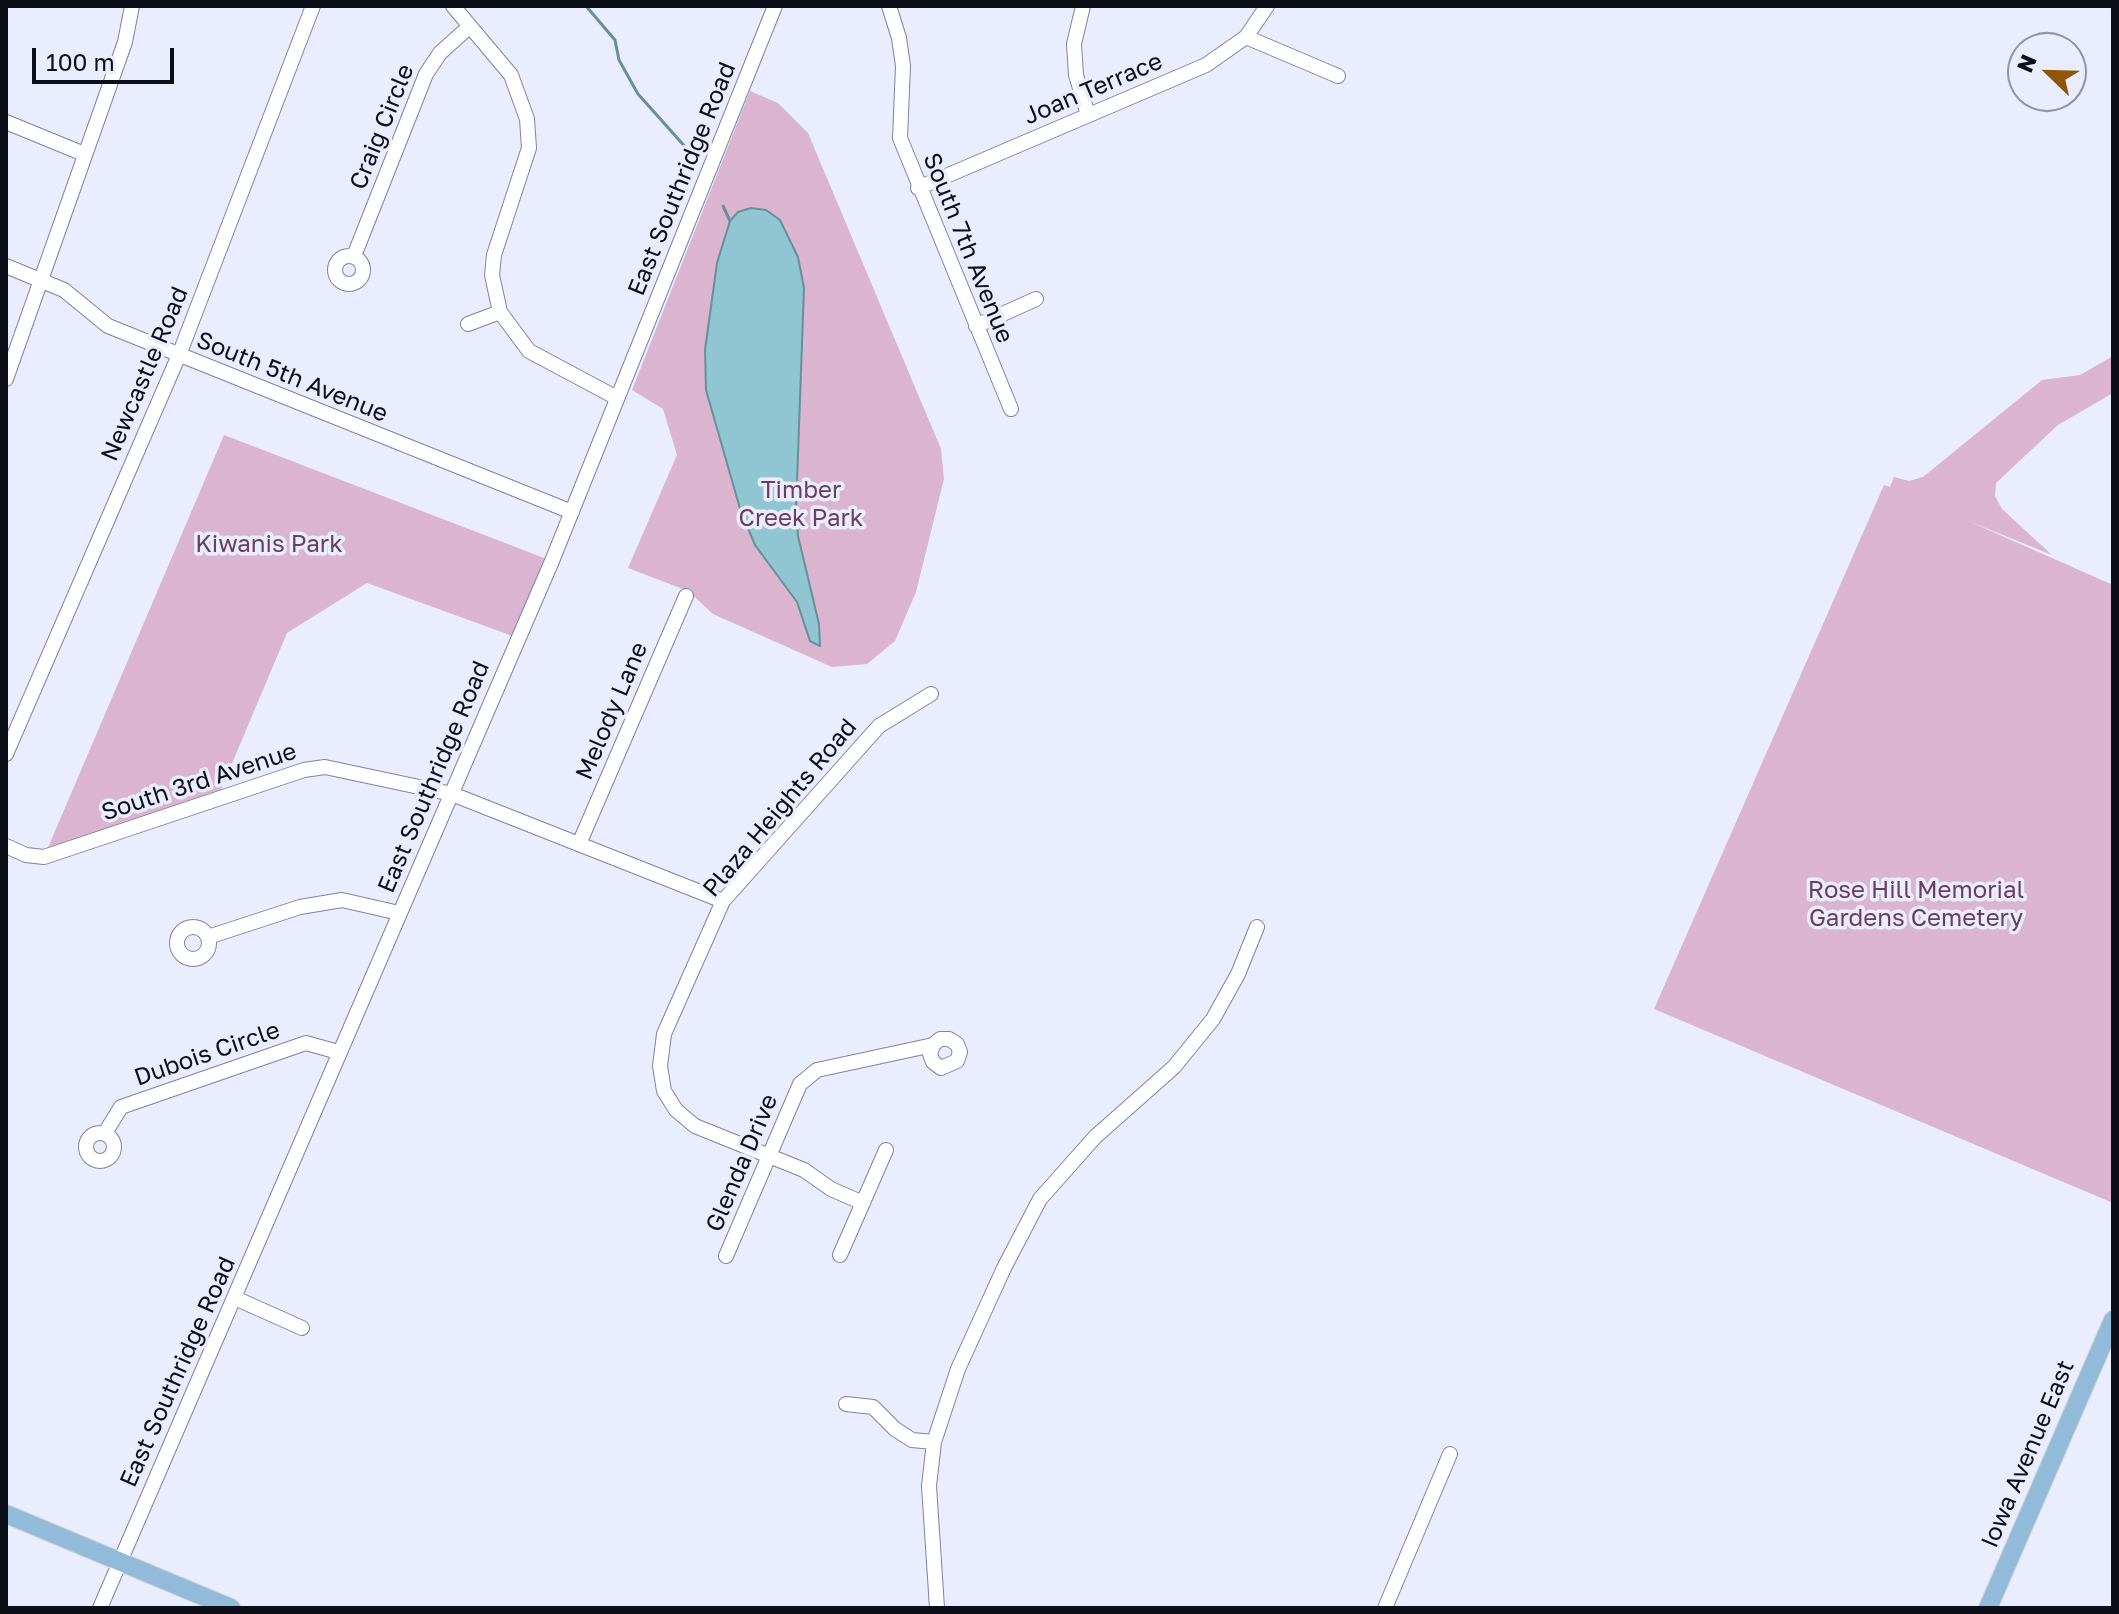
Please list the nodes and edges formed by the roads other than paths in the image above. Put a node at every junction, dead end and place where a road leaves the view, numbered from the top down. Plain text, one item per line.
1 (132, 6) edge
2 (313, 6) edge
3 (453, 6) edge
4 (775, 6) edge
5 (1083, 6) edge
6 (1267, 6) edge
7 (895, 8) edge
8 (470, 26) junction
9 (1246, 37) junction
10 (1338, 76) dead end
11 (1088, 115) junction
12 (6, 122) edge
13 (84, 154) junction
14 (918, 188) junction
15 (354, 256) dead end
16 (6, 266) edge
17 (41, 281) junction
18 (1036, 299) dead end
19 (500, 312) junction
20 (468, 324) dead end
21 (976, 326) junction
22 (179, 355) junction
23 (6, 379) edge
24 (617, 398) junction
25 (1011, 409) dead end
26 (572, 512) junction
27 (686, 596) dead end
28 (931, 694) dead end
29 (6, 754) edge
30 (452, 794) junction
31 (579, 844) junction
32 (6, 846) edge
33 (723, 901) junction
34 (399, 913) junction
35 (1257, 927) dead end
36 (208, 937) dead end
37 (933, 1045) dead end
38 (338, 1052) junction
39 (105, 1133) dead end
40 (886, 1150) dead end
41 (769, 1156) junction
42 (863, 1203) junction
43 (840, 1255) dead end
44 (726, 1256) dead end
45 (235, 1298) junction
46 (2113, 1320) edge
47 (302, 1328) dead end
48 (846, 1404) dead end
49 (934, 1442) junction
50 (1450, 1454) dead end
51 (6, 1514) edge
52 (120, 1560) junction
53 (100, 1608) edge
54 (231, 1608) edge
55 (937, 1608) edge
56 (1385, 1608) edge
57 (1988, 1608) edge

1 - 13 street
2 - 22 street, Newcastle Road
3 - 8 street
4 - 24 street, East Southridge Road
5 - 11 street
6 - 9 street, Joan Terrace
7 - 14 street, South 7th Avenue
8 - 15 street, Craig Circle
8 - 19 street
9 - 10 street
9 - 11 street, Joan Terrace
11 - 14 street, Joan Terrace
12 - 13 street
13 - 17 street
14 - 21 street, South 7th Avenue
16 - 17 street, South 5th Avenue
17 - 22 street, South 5th Avenue
17 - 23 street
18 - 21 street
19 - 20 street
19 - 24 street
21 - 25 street, South 7th Avenue
22 - 26 street, South 5th Avenue
22 - 29 street, Newcastle Road
24 - 26 street, East Southridge Road
26 - 30 street, East Southridge Road
27 - 31 street, Melody Lane
28 - 33 street, Plaza Heights Road
30 - 31 street, South 3rd Avenue
30 - 32 street, South 3rd Avenue
30 - 34 street, East Southridge Road
31 - 33 street, South 3rd Avenue
33 - 41 street, Plaza Heights Road
34 - 36 street
34 - 38 street, East Southridge Road
35 - 49 street
37 - 41 street, Glenda Drive
38 - 39 street, Dubois Circle
38 - 45 street, East Southridge Road
40 - 42 street
41 - 42 street
41 - 44 street, Glenda Drive
42 - 43 street
45 - 47 street
45 - 52 street, East Southridge Road
46 - 57 main road, Iowa Avenue East
48 - 49 street
49 - 55 street
50 - 56 street
51 - 52 main road
52 - 53 street, East Southridge Road
52 - 54 main road

